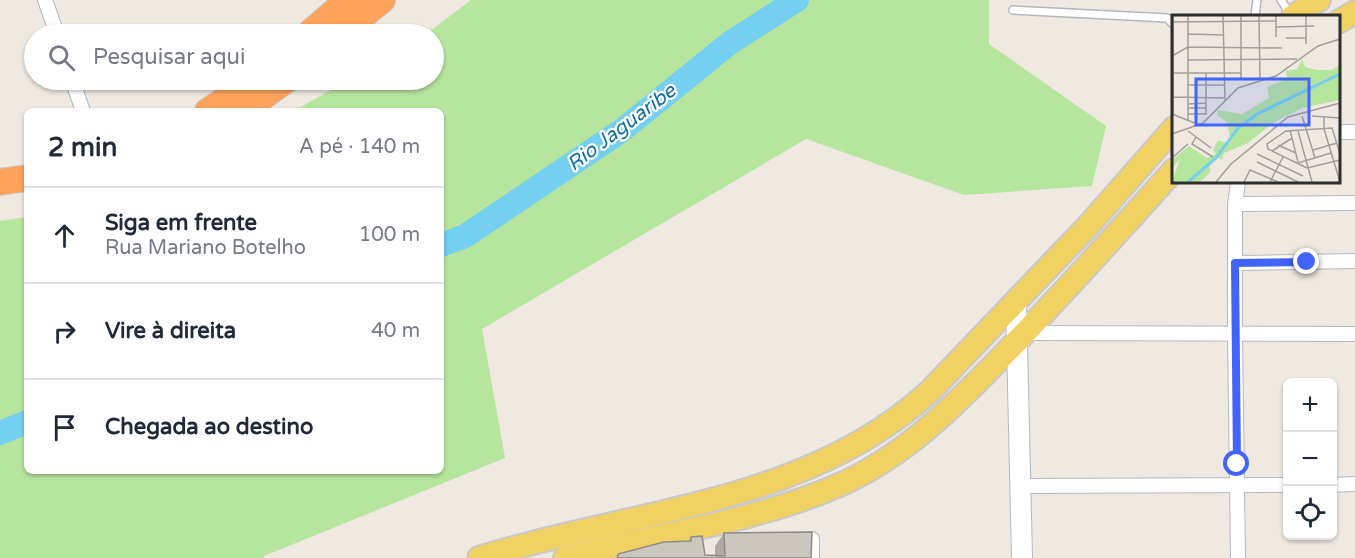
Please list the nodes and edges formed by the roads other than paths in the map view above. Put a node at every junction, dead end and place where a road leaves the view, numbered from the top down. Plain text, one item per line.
1 (45, 0) edge
2 (348, 0) edge
3 (382, 0) edge
4 (1257, 0) edge
5 (1281, 0) edge
6 (1319, 0) edge
7 (1013, 10) dead end
8 (1255, 15) edge
9 (1292, 15) edge
10 (1295, 15) edge
11 (53, 24) edge
12 (320, 24) edge
13 (352, 24) edge
14 (1172, 24) edge
15 (76, 90) edge
16 (241, 90) edge
17 (272, 90) edge
18 (82, 108) edge
19 (213, 108) edge
20 (246, 108) edge
21 (1172, 129) edge
22 (24, 162) edge
23 (0, 165) edge
24 (1172, 171) edge
25 (24, 178) edge
26 (0, 182) edge
27 (1238, 183) edge
28 (1355, 203) edge
29 (1235, 204) junction
30 (1355, 261) edge
31 (1235, 263) junction
32 (1016, 300) junction
33 (1235, 334) junction
34 (1355, 334) edge
35 (1023, 336) junction
36 (930, 391) junction
37 (954, 405) junction
38 (1337, 484) edge
39 (1355, 484) edge
40 (1283, 485) edge
41 (1021, 486) junction
42 (1238, 486) junction
43 (590, 527) junction
44 (812, 539) edge
45 (593, 554) edge
46 (479, 558) edge
47 (565, 558) edge
48 (812, 558) edge
49 (1022, 558) edge
50 (1238, 558) edge

1 - 11 street
2 - 12 highway
3 - 13 highway
4 - 8 lane
5 - 9 lane
6 - 10 main road
7 - 14 lane
15 - 18 street
16 - 19 highway
17 - 20 highway
21 - 32 main road
22 - 23 highway
24 - 35 main road
25 - 26 highway
27 - 29 street
28 - 29 street
29 - 31 street
30 - 31 street
31 - 33 street
32 - 35 main road
32 - 36 main road
33 - 34 street
33 - 35 street
33 - 42 street
35 - 37 main road
35 - 41 main road
36 - 37 main road
36 - 43 main road
37 - 45 main road
38 - 39 street
40 - 42 street
41 - 42 street
41 - 49 main road
42 - 50 street
43 - 45 street
43 - 46 main road
44 - 48 street
45 - 47 main road

